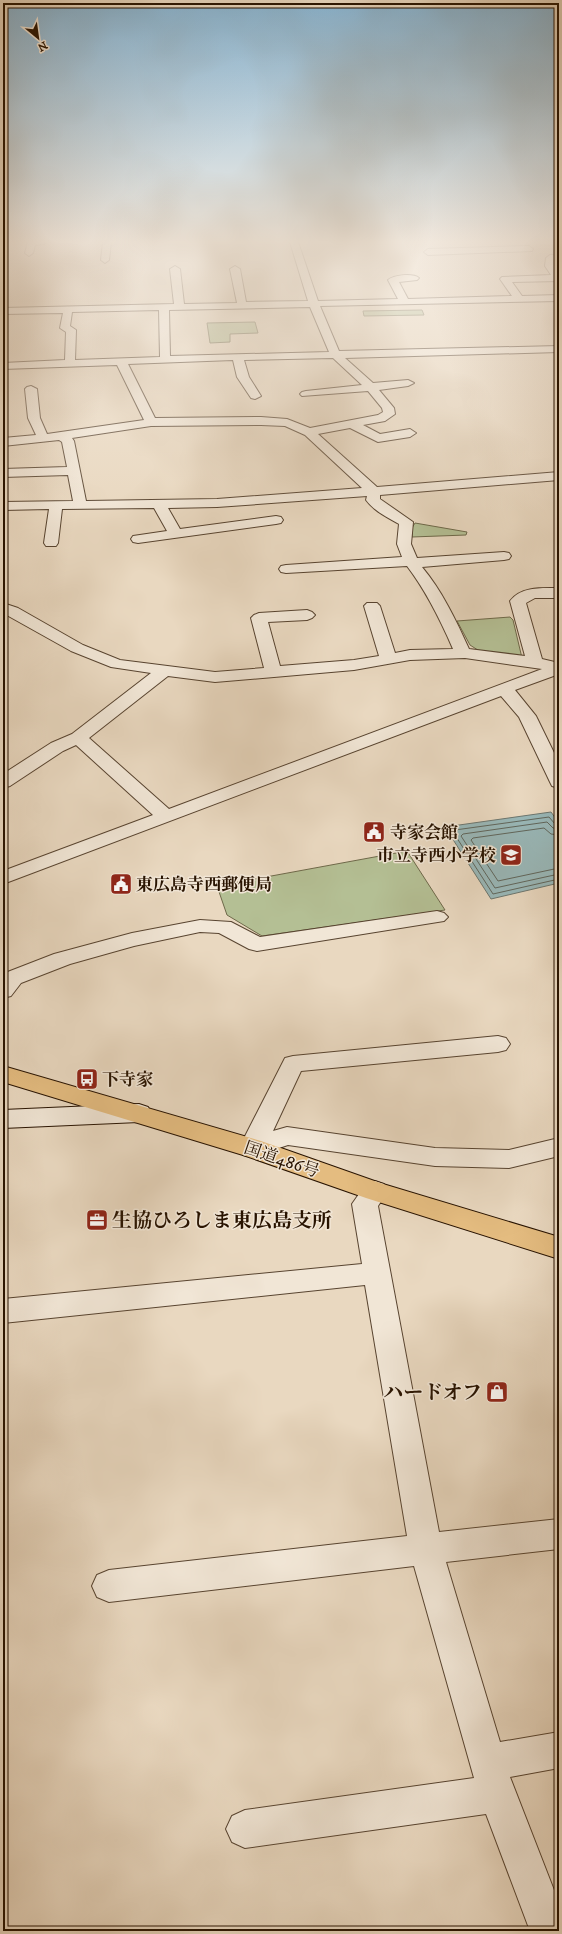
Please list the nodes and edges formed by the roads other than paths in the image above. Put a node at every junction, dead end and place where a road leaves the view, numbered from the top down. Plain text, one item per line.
1 (71, 332) edge
2 (164, 332) edge
3 (326, 332) edge
4 (558, 350) edge
5 (435, 352) junction
6 (335, 354) junction
7 (238, 357) junction
8 (165, 359) junction
9 (121, 361) junction
10 (444, 362) dead end
11 (70, 363) junction
12 (3, 366) edge
13 (383, 374) dead end
14 (361, 377) junction
15 (408, 383) dead end
16 (371, 387) junction
17 (31, 389) dead end
18 (306, 394) dead end
19 (255, 396) dead end
20 (151, 422) junction
21 (352, 424) junction
22 (309, 432) junction
23 (410, 433) dead end
24 (62, 436) junction
25 (44, 438) junction
26 (3, 442) edge
27 (74, 471) junction
28 (3, 473) edge
29 (559, 476) edge
30 (159, 489) dead end
31 (374, 492) junction
32 (80, 504) junction
33 (162, 504) junction
34 (56, 505) junction
35 (3, 506) edge
36 (276, 520) dead end
37 (176, 534) junction
38 (138, 539) dead end
39 (50, 543) dead end
40 (504, 556) dead end
41 (412, 562) junction
42 (286, 569) dead end
43 (559, 593) edge
44 (372, 606) dead end
45 (3, 608) edge
46 (307, 615) dead end
47 (463, 653) junction
48 (388, 658) junction
49 (535, 662) junction
50 (558, 668) edge
51 (164, 671) junction
52 (273, 672) junction
53 (505, 689) junction
54 (78, 738) junction
55 (3, 782) edge
56 (559, 782) edge
57 (166, 816) junction
58 (3, 878) edge
59 (437, 917) dead end
60 (3, 991) edge
61 (498, 1044) dead end
62 (3, 1074) edge
63 (139, 1114) junction
64 (3, 1119) edge
65 (252, 1148) junction
66 (559, 1148) edge
67 (375, 1191) junction
68 (559, 1248) edge
69 (378, 1273) junction
70 (3, 1312) edge
71 (559, 1534) edge
72 (426, 1550) junction
73 (109, 1586) dead end
74 (559, 1750) edge
75 (493, 1778) junction
76 (245, 1829) dead end
77 (550, 1931) edge

1 - 11 street
2 - 8 street
3 - 6 street
4 - 5 street
5 - 6 street
5 - 10 street
6 - 7 street
6 - 14 street
7 - 8 street
7 - 19 street
8 - 9 street
9 - 11 street
9 - 20 street
11 - 12 street
13 - 14 street
14 - 16 street
15 - 16 street
16 - 18 street
16 - 21 street
17 - 25 street
20 - 22 street
20 - 24 street
21 - 22 street
21 - 23 street
22 - 31 street
24 - 25 street
24 - 27 street
25 - 26 street
27 - 28 street
27 - 32 street
29 - 31 street
30 - 33 street
31 - 33 street
31 - 41 street
32 - 33 street
32 - 34 street
33 - 37 street
34 - 35 street
34 - 39 street
36 - 37 street
37 - 38 street
40 - 41 street
41 - 42 street
41 - 47 street
43 - 49 street
44 - 48 street
45 - 51 street
46 - 52 street
47 - 48 street
47 - 49 street
48 - 52 street
49 - 50 street
50 - 53 street
51 - 52 street
51 - 54 street
53 - 56 street
53 - 57 street
54 - 55 street
54 - 57 street
57 - 58 street
59 - 60 street
61 - 65 street
62 - 63 highway, 国道486号
63 - 64 street
63 - 65 highway, 国道486号
65 - 66 street
65 - 67 highway, 国道486号
67 - 68 highway, 国道486号
67 - 69 street
69 - 70 street
69 - 72 street
71 - 72 street
72 - 73 street
72 - 75 street
74 - 75 street
75 - 76 street
75 - 77 street

